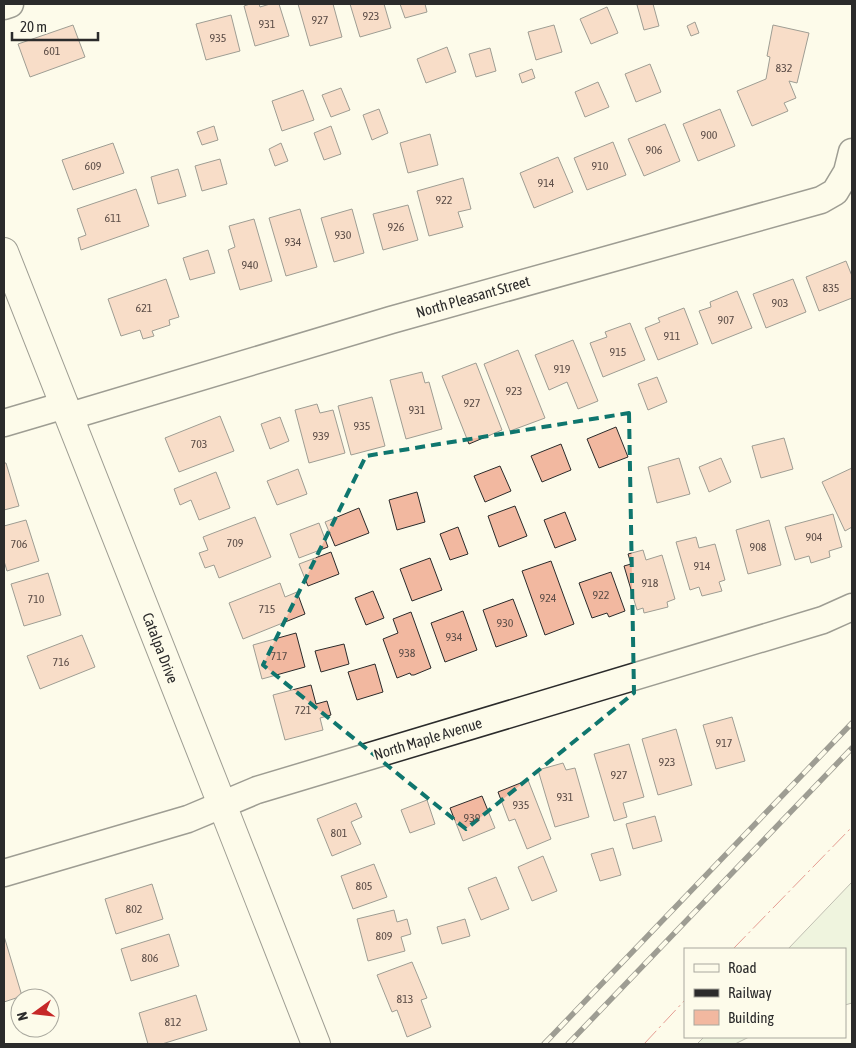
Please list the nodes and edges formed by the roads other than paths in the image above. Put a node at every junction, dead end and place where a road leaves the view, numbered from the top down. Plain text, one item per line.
1 (10, 4) edge
2 (4, 6) edge
3 (852, 152) edge
4 (4, 252) edge
5 (67, 410) junction
6 (4, 423) edge
7 (852, 607) edge
8 (221, 805) junction
9 (4, 873) edge
10 (316, 1044) edge

1 - 2 street
3 - 5 street, North Pleasant Street
4 - 5 street, Catalpa Drive
5 - 6 street, North Pleasant Street
5 - 8 street, Catalpa Drive
7 - 8 street, North Maple Avenue
8 - 9 street, North Maple Avenue
8 - 10 street, Catalpa Drive

